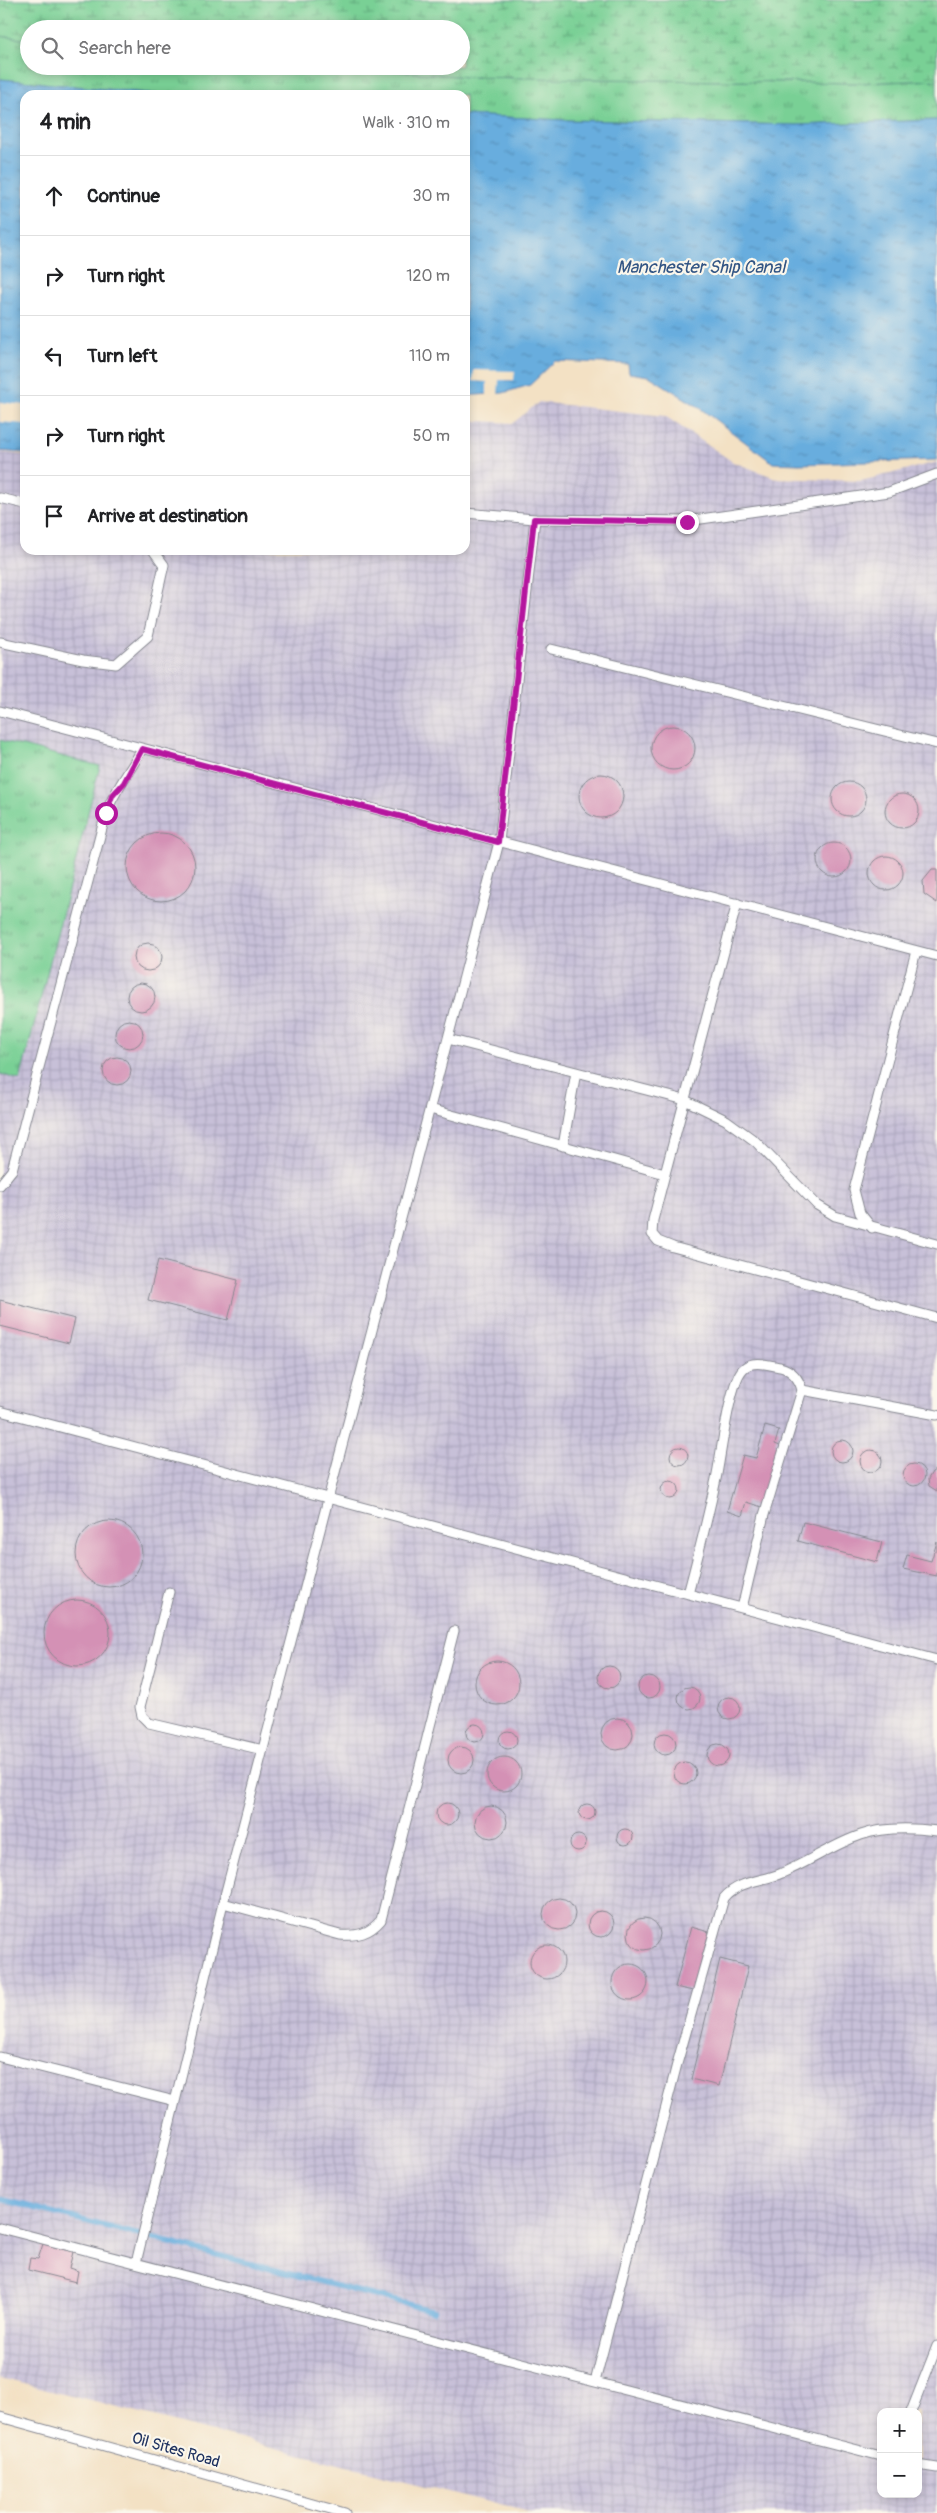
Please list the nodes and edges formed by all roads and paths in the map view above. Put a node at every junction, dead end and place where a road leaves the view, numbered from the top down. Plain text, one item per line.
1 (937, 474) edge
2 (0, 498) edge
3 (20, 503) edge
4 (470, 513) edge
5 (534, 519) junction
6 (157, 555) edge
7 (0, 642) edge
8 (552, 649) dead end
9 (0, 711) edge
10 (937, 744) edge
11 (142, 749) junction
12 (498, 842) junction
13 (737, 903) junction
14 (916, 951) junction
15 (937, 956) edge
16 (448, 1039) junction
17 (576, 1072) junction
18 (685, 1100) junction
19 (430, 1109) junction
20 (563, 1146) junction
21 (665, 1174) junction
22 (0, 1185) edge
23 (872, 1228) junction
24 (937, 1244) edge
25 (937, 1318) edge
26 (802, 1390) junction
27 (0, 1411) edge
28 (937, 1415) edge
29 (329, 1498) junction
30 (169, 1592) dead end
31 (688, 1594) junction
32 (742, 1608) junction
33 (454, 1631) dead end
34 (937, 1660) edge
35 (263, 1750) junction
36 (937, 1831) edge
37 (223, 1903) junction
38 (0, 2057) edge
39 (175, 2101) junction
40 (0, 2228) edge
41 (136, 2263) junction
42 (937, 2346) edge
43 (595, 2382) junction
44 (913, 2408) edge
45 (0, 2417) edge
46 (877, 2455) edge
47 (922, 2466) edge
48 (937, 2468) edge
49 (345, 2513) edge

1 - 5 lane
2 - 3 lane
4 - 5 lane
5 - 12 lane
6 - 7 lane
8 - 10 lane
9 - 11 lane
11 - 12 lane
11 - 22 lane
12 - 13 lane
12 - 16 lane
13 - 14 lane
13 - 18 lane
14 - 15 lane
14 - 23 lane
16 - 17 lane
16 - 19 lane
17 - 18 lane
17 - 20 lane
18 - 21 lane
18 - 23 lane
19 - 20 lane
19 - 29 lane
20 - 21 lane
21 - 25 lane
23 - 24 lane
26 - 28 lane
26 - 31 lane
26 - 32 lane
27 - 29 lane
29 - 31 lane
29 - 35 lane
30 - 35 lane
31 - 32 lane
32 - 34 lane
33 - 37 lane
35 - 37 lane
36 - 43 lane
37 - 39 lane
38 - 39 lane
39 - 41 lane
40 - 41 lane
41 - 43 lane
42 - 44 lane
43 - 46 lane
45 - 49 lane, Oil Sites Road
47 - 48 lane

